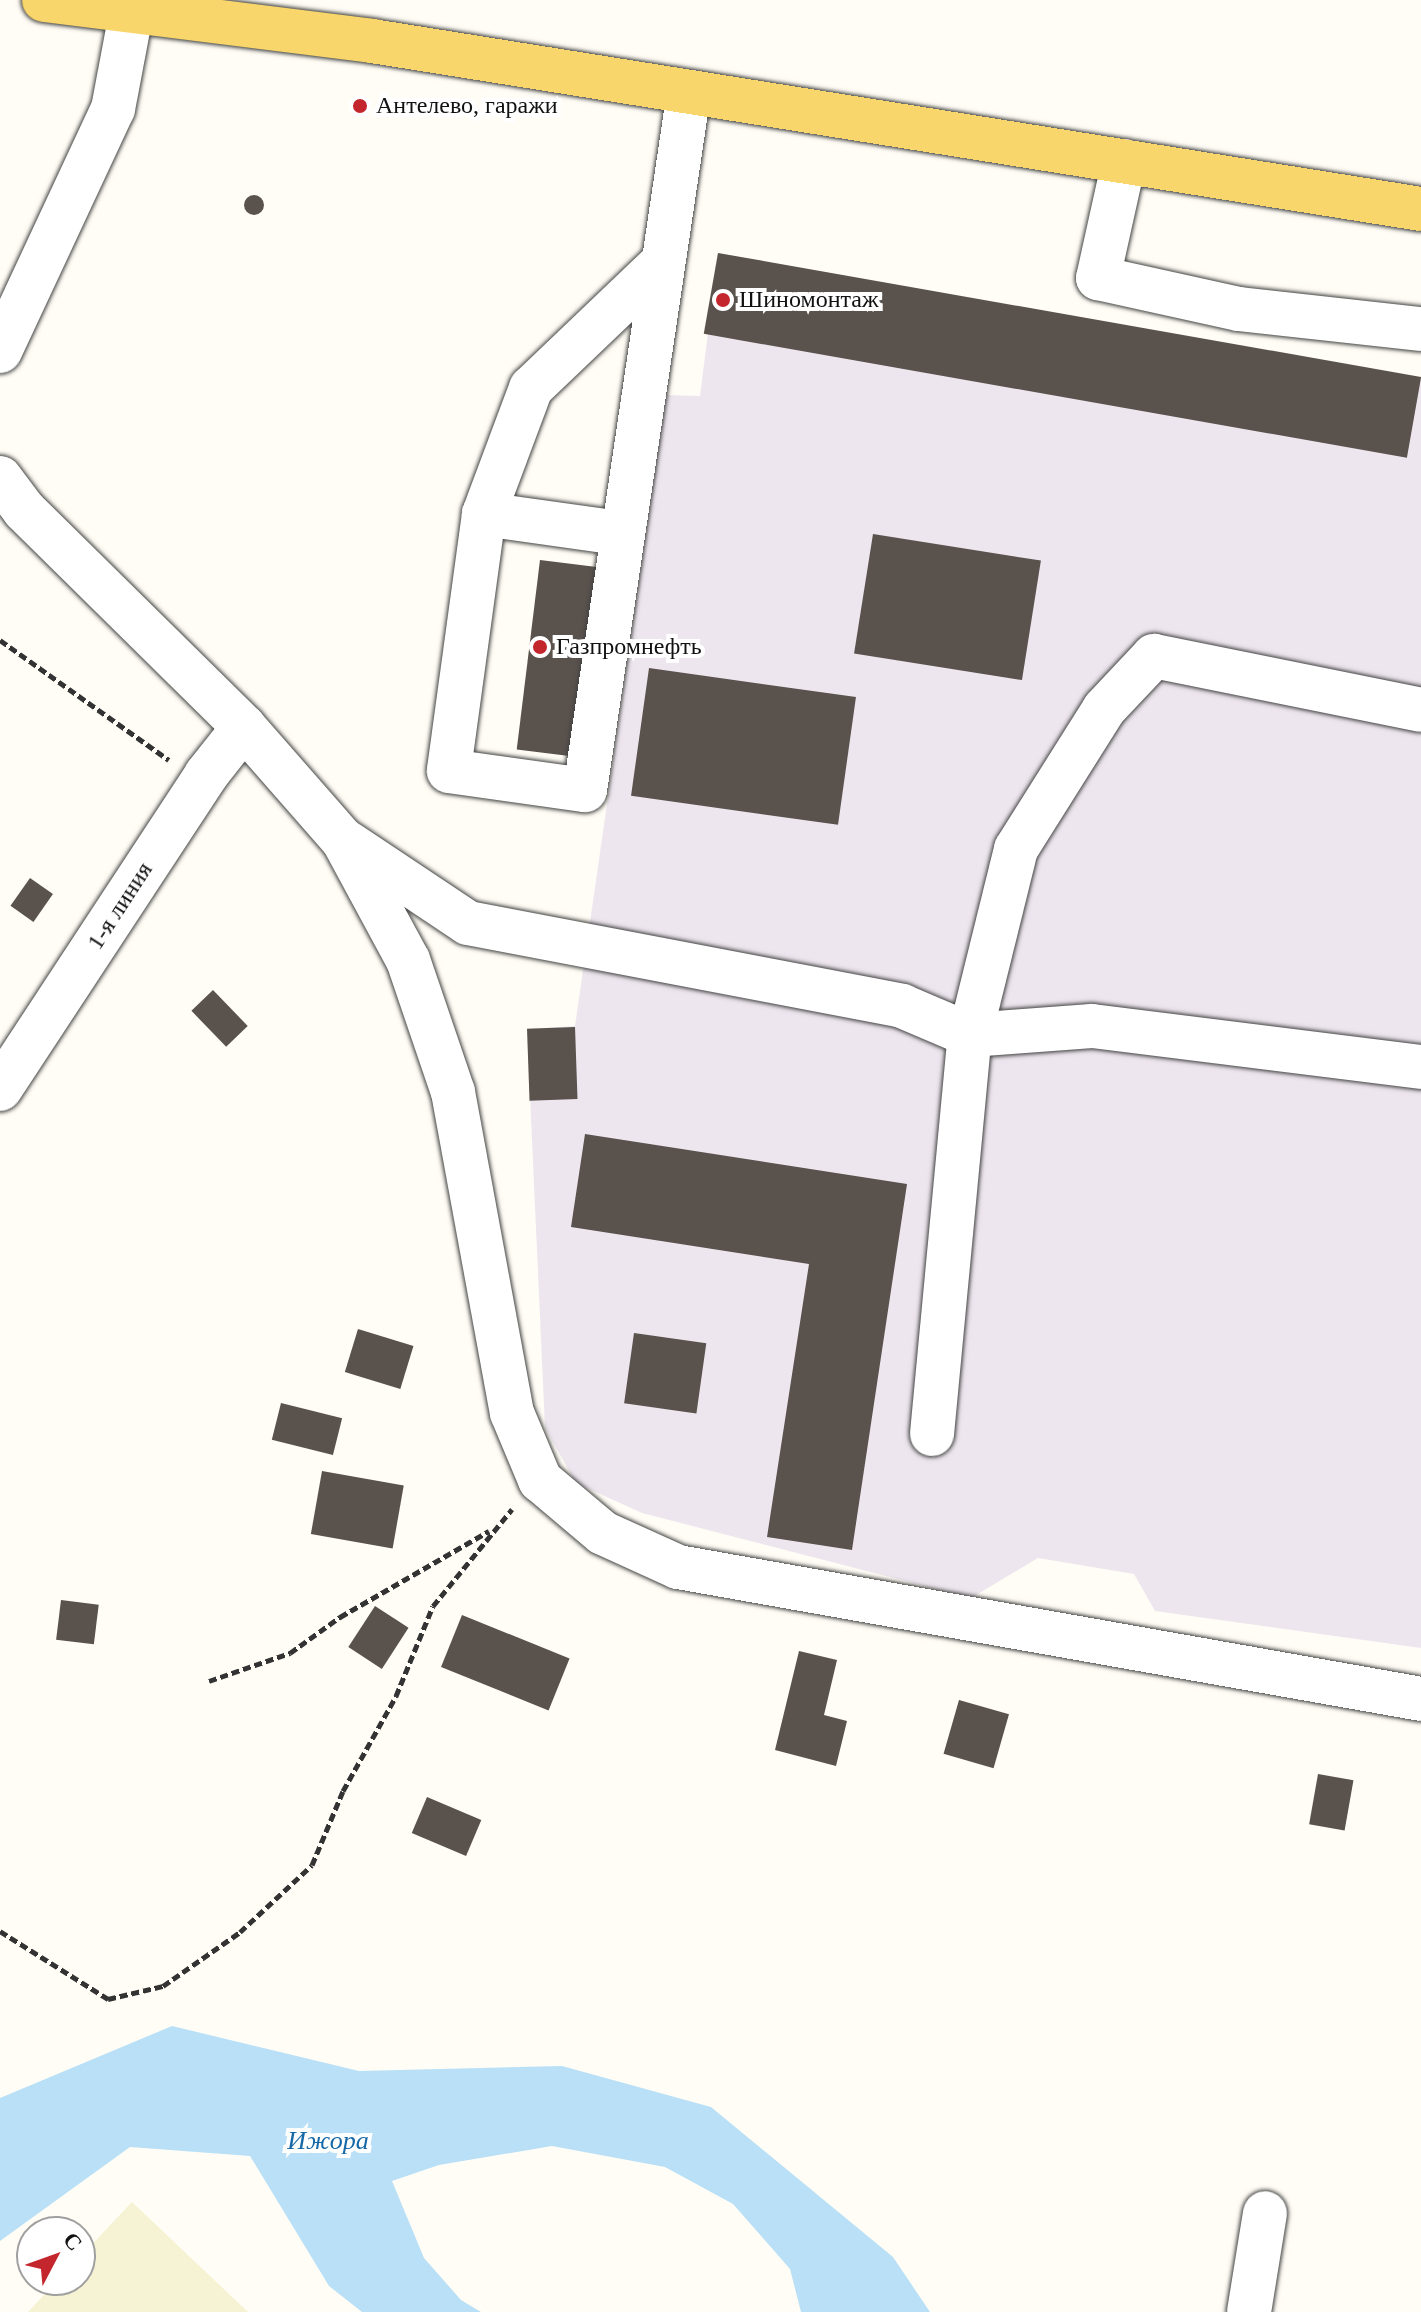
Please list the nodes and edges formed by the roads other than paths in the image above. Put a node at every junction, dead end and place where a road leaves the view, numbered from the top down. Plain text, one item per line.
1 (44, 0) edge
2 (131, 14) junction
3 (689, 92) junction
4 (1124, 161) junction
5 (1421, 209) edge
6 (663, 262) junction
7 (1421, 329) edge
8 (0, 351) edge
9 (0, 478) edge
10 (484, 514) junction
11 (620, 533) junction
12 (1421, 710) edge
13 (244, 727) junction
14 (343, 840) junction
15 (970, 1035) junction
16 (1421, 1067) edge
17 (0, 1089) edge
18 (932, 1434) dead end
19 (1421, 1699) edge
20 (1265, 2213) dead end
21 (1249, 2312) edge

1 - 2 main road
2 - 3 main road
2 - 8 street
3 - 4 main road
3 - 6 street
4 - 5 main road
4 - 7 street
6 - 10 street
6 - 11 street
9 - 13 street
10 - 11 street
10 - 11 street
12 - 15 street
13 - 14 street
13 - 17 street, 1-я линия
14 - 15 street
14 - 19 street
15 - 16 street
15 - 18 street
20 - 21 street

